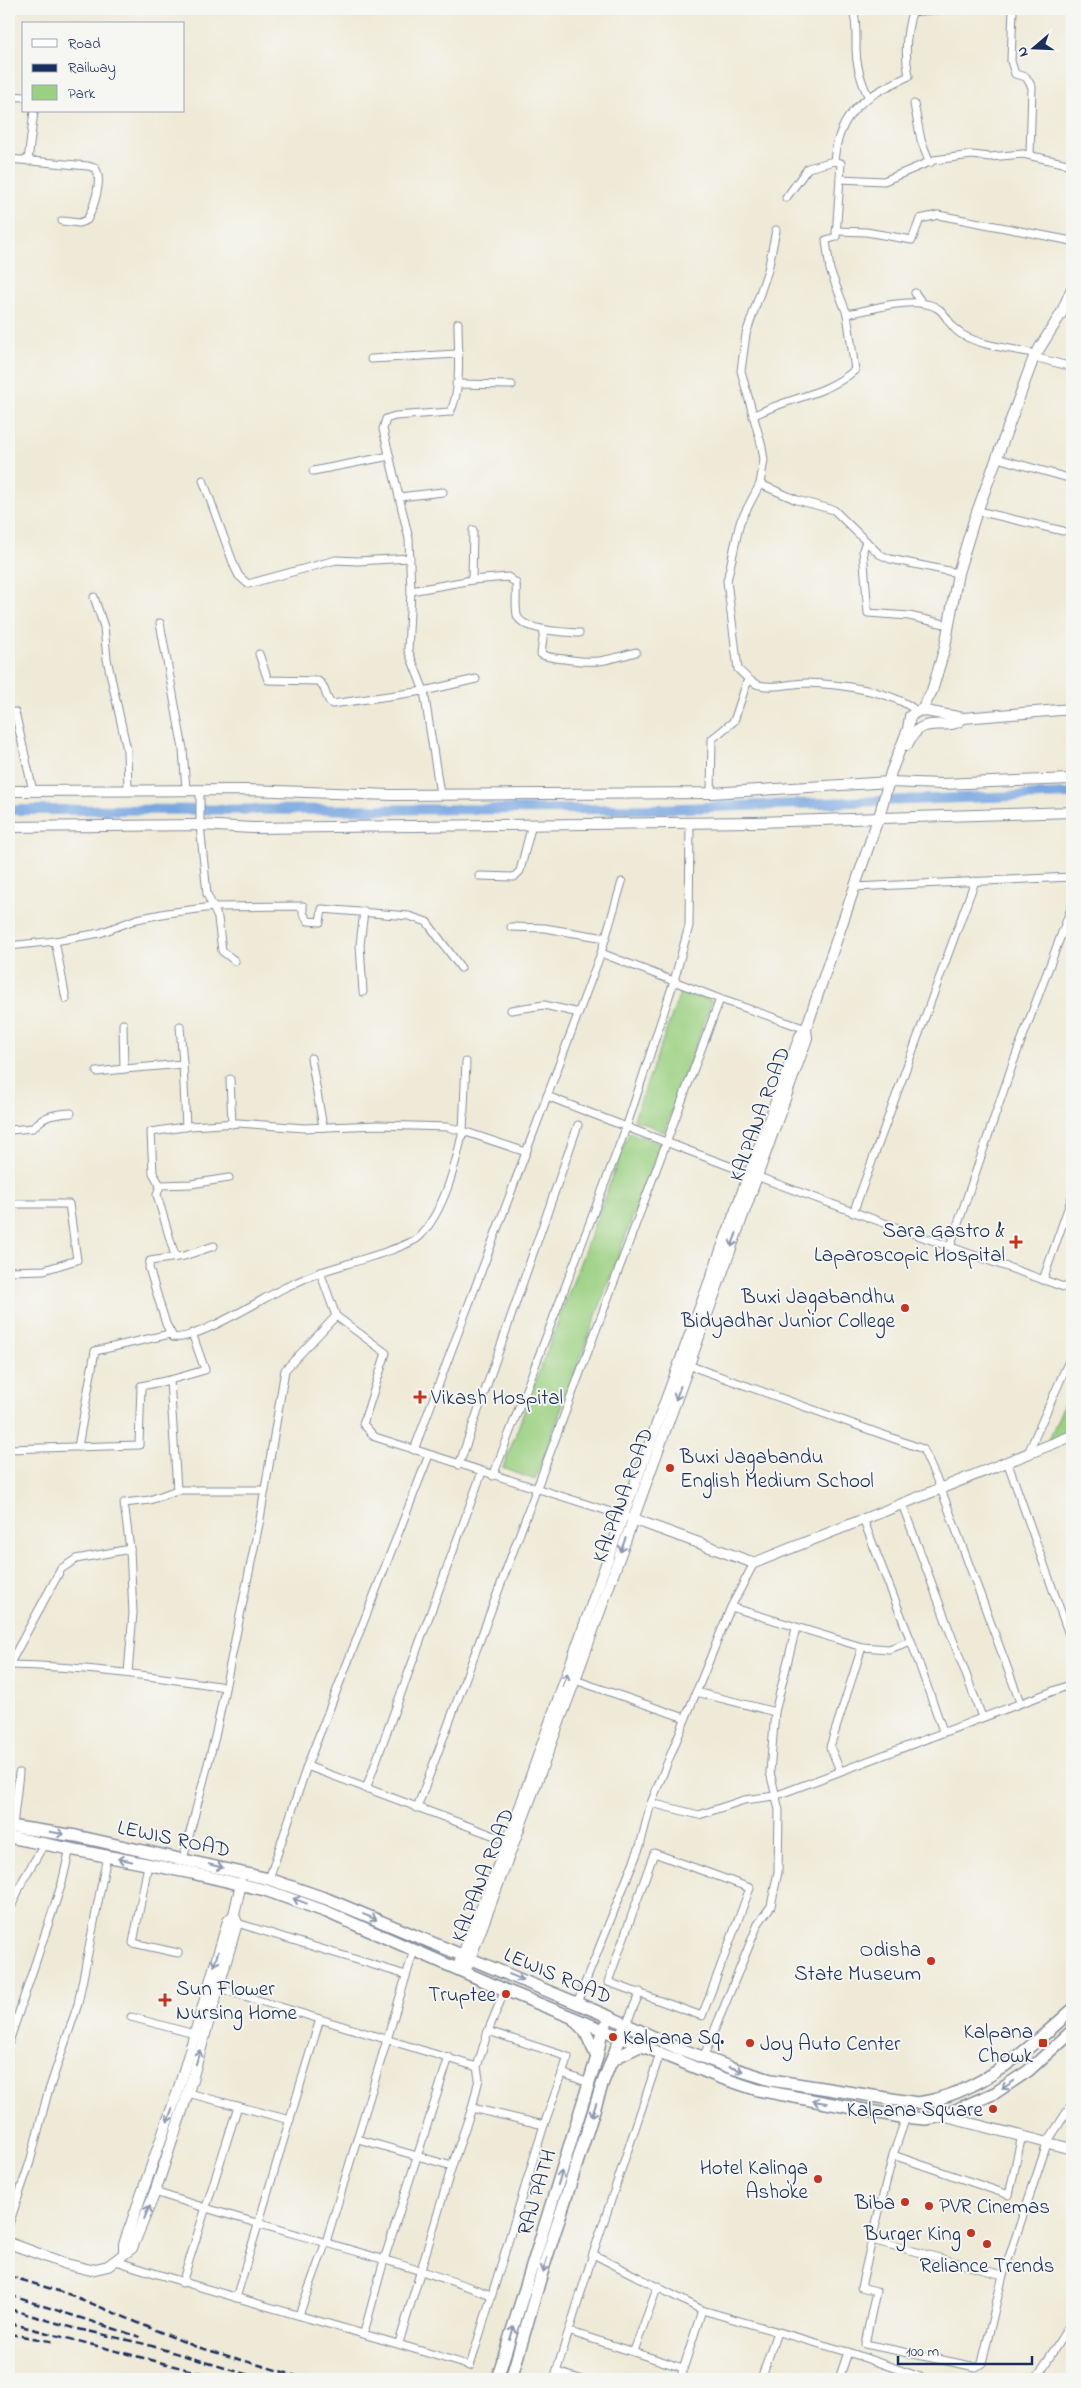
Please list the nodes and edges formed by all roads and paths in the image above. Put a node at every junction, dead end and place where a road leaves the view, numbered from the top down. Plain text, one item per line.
1 (853, 9) edge
2 (944, 9) edge
3 (1013, 9) edge
4 (912, 10) edge
5 (9, 96) edge
6 (868, 96) junction
7 (22, 97) edge
8 (914, 104) dead end
9 (34, 112) edge
10 (1030, 155) junction
11 (9, 159) edge
12 (834, 160) junction
13 (28, 161) junction
14 (930, 163) junction
15 (1072, 165) edge
16 (840, 179) junction
17 (786, 198) dead end
18 (62, 222) dead end
19 (776, 230) dead end
20 (836, 231) junction
21 (1072, 241) edge
22 (1072, 288) edge
23 (915, 293) dead end
24 (923, 304) junction
25 (847, 314) junction
26 (458, 323) dead end
27 (457, 354) junction
28 (1035, 356) junction
29 (371, 359) dead end
30 (1072, 367) edge
31 (456, 384) junction
32 (512, 385) dead end
33 (753, 416) junction
34 (390, 456) junction
35 (997, 458) junction
36 (313, 471) dead end
37 (1072, 479) edge
38 (203, 480) dead end
39 (760, 484) junction
40 (443, 492) dead end
41 (400, 497) junction
42 (978, 511) junction
43 (472, 530) dead end
44 (1063, 531) dead end
45 (866, 541) junction
46 (410, 558) junction
47 (958, 574) junction
48 (472, 580) junction
49 (411, 591) junction
50 (94, 597) dead end
51 (160, 623) dead end
52 (949, 625) junction
53 (544, 630) junction
54 (580, 633) dead end
55 (259, 654) dead end
56 (629, 654) dead end
57 (476, 679) dead end
58 (748, 679) junction
59 (424, 691) junction
60 (1072, 709) edge
61 (921, 711) junction
62 (15, 712) dead end
63 (963, 718) junction
64 (926, 725) junction
65 (1072, 780) edge
66 (889, 786) junction
67 (128, 790) junction
68 (186, 790) junction
69 (200, 790) junction
70 (33, 791) junction
71 (9, 792) edge
72 (711, 793) junction
73 (440, 794) junction
74 (1072, 812) edge
75 (879, 814) junction
76 (201, 821) junction
77 (690, 823) junction
78 (532, 824) junction
79 (9, 827) edge
80 (479, 876) dead end
81 (1072, 877) edge
82 (975, 881) junction
83 (622, 882) dead end
84 (854, 887) junction
85 (1072, 906) edge
86 (213, 907) junction
87 (364, 911) junction
88 (511, 927) dead end
89 (606, 938) junction
90 (55, 941) junction
91 (9, 946) edge
92 (601, 953) junction
93 (235, 961) dead end
94 (461, 968) dead end
95 (674, 981) junction
96 (364, 992) dead end
97 (66, 999) dead end
98 (720, 999) junction
99 (511, 1010) dead end
100 (579, 1013) junction
101 (123, 1024) dead end
102 (180, 1026) dead end
103 (806, 1029) junction
104 (311, 1058) dead end
105 (466, 1062) dead end
106 (183, 1064) junction
107 (124, 1069) junction
108 (97, 1072) dead end
109 (230, 1079) dead end
110 (547, 1096) junction
111 (71, 1113) dead end
112 (232, 1124) junction
113 (578, 1125) dead end
114 (186, 1127) junction
115 (323, 1127) junction
116 (626, 1128) junction
117 (9, 1130) edge
118 (463, 1131) junction
119 (665, 1143) junction
120 (526, 1152) junction
121 (753, 1175) junction
122 (229, 1178) dead end
123 (160, 1185) junction
124 (1072, 1197) edge
125 (9, 1204) edge
126 (853, 1213) junction
127 (214, 1246) dead end
128 (950, 1247) junction
129 (175, 1256) junction
130 (9, 1270) edge
131 (320, 1272) junction
132 (1043, 1280) junction
133 (1072, 1290) edge
134 (336, 1316) junction
135 (192, 1333) junction
136 (170, 1334) junction
137 (1072, 1354) edge
138 (688, 1365) junction
139 (170, 1380) junction
140 (1072, 1436) edge
141 (78, 1447) junction
142 (9, 1449) edge
143 (414, 1450) junction
144 (1028, 1453) junction
145 (429, 1455) junction
146 (1007, 1461) junction
147 (459, 1465) junction
148 (482, 1472) junction
149 (493, 1476) junction
150 (535, 1489) junction
151 (941, 1489) junction
152 (177, 1490) junction
153 (265, 1490) junction
154 (902, 1504) junction
155 (628, 1518) junction
156 (863, 1519) junction
157 (130, 1548) junction
158 (754, 1563) junction
159 (731, 1607) junction
160 (796, 1628) junction
161 (911, 1641) junction
162 (1072, 1643) edge
163 (862, 1647) junction
164 (9, 1665) edge
165 (128, 1673) junction
166 (575, 1680) junction
167 (1072, 1684) edge
168 (225, 1687) junction
169 (696, 1692) junction
170 (1020, 1702) junction
171 (774, 1712) junction
172 (982, 1717) junction
173 (685, 1718) junction
174 (943, 1731) junction
175 (307, 1766) junction
176 (840, 1770) junction
177 (19, 1773) dead end
178 (366, 1788) junction
179 (775, 1796) junction
180 (652, 1803) junction
181 (417, 1808) junction
182 (10, 1830) edge
183 (508, 1840) junction
184 (45, 1843) junction
185 (70, 1848) junction
186 (107, 1856) junction
187 (183, 1859) junction
188 (148, 1865) junction
189 (269, 1879) junction
190 (240, 1883) junction
191 (9, 1912) edge
192 (235, 1919) junction
193 (414, 1950) junction
194 (178, 1953) dead end
195 (467, 1957) junction
196 (461, 1971) junction
197 (406, 1974) junction
198 (218, 1988) junction
199 (505, 1990) junction
200 (640, 1992) junction
201 (577, 2003) junction
202 (1072, 2010) edge
203 (131, 2017) dead end
204 (570, 2017) junction
205 (610, 2017) junction
206 (320, 2019) junction
207 (626, 2025) junction
208 (602, 2030) junction
209 (488, 2031) junction
210 (1072, 2031) edge
211 (194, 2034) junction
212 (620, 2037) junction
213 (386, 2040) junction
214 (9, 2042) edge
215 (642, 2046) junction
216 (660, 2054) junction
217 (448, 2057) junction
218 (598, 2057) junction
219 (703, 2058) junction
220 (610, 2063) junction
221 (478, 2067) junction
222 (562, 2073) junction
223 (589, 2083) junction
224 (188, 2093) junction
225 (938, 2100) junction
226 (1072, 2104) edge
227 (238, 2106) junction
228 (472, 2108) junction
229 (942, 2116) junction
230 (906, 2117) junction
231 (290, 2120) junction
232 (544, 2125) junction
233 (1022, 2135) junction
234 (358, 2139) junction
235 (1048, 2141) junction
236 (1072, 2149) edge
237 (417, 2155) junction
238 (893, 2155) junction
239 (452, 2166) junction
240 (155, 2192) junction
241 (204, 2209) junction
242 (9, 2224) edge
243 (258, 2224) junction
244 (872, 2240) junction
245 (326, 2242) junction
246 (9, 2243) edge
247 (124, 2253) junction
248 (593, 2254) junction
249 (384, 2260) junction
250 (116, 2261) junction
251 (420, 2271) junction
252 (1003, 2274) junction
253 (182, 2282) junction
254 (658, 2286) junction
255 (491, 2295) junction
256 (236, 2298) junction
257 (702, 2310) junction
258 (299, 2315) junction
259 (1072, 2321) edge
260 (571, 2332) junction
261 (777, 2332) junction
262 (364, 2333) junction
263 (398, 2343) junction
264 (634, 2351) junction
265 (848, 2352) junction
266 (683, 2368) junction
267 (556, 2376) edge
268 (497, 2379) edge
269 (511, 2379) edge
270 (580, 2379) edge
271 (680, 2379) edge
272 (761, 2379) edge
273 (839, 2379) edge
274 (924, 2379) edge
275 (1036, 2379) edge

1 - 6 street
2 - 4 street
3 - 10 street
4 - 6 street
5 - 7 street
6 - 12 street
8 - 14 street
9 - 13 street
10 - 14 street
10 - 15 street
11 - 13 street
12 - 16 street
12 - 17 street
13 - 18 street
14 - 16 street
16 - 20 street
19 - 33 street
20 - 21 street
20 - 25 street
22 - 28 street
23 - 24 street
24 - 25 street
24 - 28 street
25 - 33 street
26 - 27 street
27 - 29 street
27 - 31 street
28 - 30 street
28 - 35 street
31 - 32 street
31 - 34 street
33 - 39 street
34 - 36 street
34 - 41 street
35 - 37 street
35 - 42 street
38 - 46 street
39 - 45 street
39 - 58 street
40 - 41 street
41 - 46 street
42 - 44 street
42 - 47 street
43 - 48 street
45 - 47 street
45 - 52 street
46 - 49 street
47 - 52 street
48 - 49 street
48 - 53 street
49 - 59 street
50 - 67 street
51 - 68 street
52 - 61 street
53 - 54 street
53 - 56 street
55 - 59 street
57 - 59 street
58 - 61 street
58 - 72 street
59 - 73 street
60 - 63 street
61 - 63 street
61 - 64 street
61 - 66 street
62 - 70 street
63 - 64 street
64 - 66 street
65 - 66 street
66 - 72 street
66 - 75 street, KALPANA ROAD
67 - 68 street
67 - 70 street
68 - 69 street
69 - 73 street
69 - 76 street
70 - 71 street
72 - 73 street
74 - 75 street
75 - 77 street
75 - 84 street, KALPANA ROAD
76 - 78 street
76 - 79 street
76 - 86 street
77 - 78 street
77 - 95 street
78 - 80 street
81 - 82 street
82 - 84 street
82 - 126 street
83 - 89 street
84 - 103 street, KALPANA ROAD
85 - 128 street
86 - 87 street
86 - 90 street
86 - 93 street
87 - 94 street
87 - 96 street
88 - 89 street
89 - 92 street
90 - 91 street
90 - 97 street
92 - 95 street
92 - 100 street
95 - 98 street
95 - 116 street
98 - 103 street
98 - 119 street
99 - 100 street
100 - 110 street
101 - 107 street
102 - 106 street
103 - 121 street, KALPANA ROAD
104 - 115 street
105 - 118 street
106 - 107 street
106 - 114 street
107 - 108 street
109 - 112 street
110 - 116 street
110 - 120 street
111 - 117 street
112 - 114 street
112 - 115 street
113 - 147 street
114 - 123 street
115 - 118 street
116 - 119 street
116 - 149 street
118 - 120 street
118 - 131 street
119 - 121 street
119 - 150 street
120 - 143 street
121 - 126 street
121 -> 138 street, KALPANA ROAD
121 - 155 street, KALPANA ROAD
122 - 123 street
123 - 129 street
124 - 132 street
125 - 130 street
126 - 128 street
127 - 129 street
128 - 132 street
129 - 136 street
131 - 134 street
131 - 135 street
132 - 133 street
134 - 143 street
134 - 153 street
135 - 136 street
135 - 139 street
136 - 141 street
137 - 144 street
138 - 151 street
138 -> 155 street, KALPANA ROAD
139 - 141 street
139 - 152 street
140 - 144 street
141 - 142 street
143 - 145 street
144 - 146 street
145 - 147 street
145 - 175 street
146 - 151 street
146 - 162 street
147 - 148 street
148 - 149 street
148 - 178 street
149 - 150 street
150 - 155 street
150 - 181 street
151 - 154 street
151 - 170 street
152 - 153 street
152 - 157 street
153 - 168 street
154 - 156 street
154 - 172 street
155 - 158 street
155 -> 166 street, KALPANA ROAD
183 -> 155 street, KALPANA ROAD
156 - 158 street
156 - 161 street
157 - 164 street
157 - 165 street
158 - 159 street
159 - 160 street
159 - 169 street
160 - 163 street
160 - 171 street
161 - 163 street
161 - 174 street
163 - 176 street
164 - 165 street
165 - 168 street
166 - 173 street
166 - 195 street, KALPANA ROAD
167 - 170 street
168 - 187 street
169 - 171 street
169 - 173 street
170 - 172 street
171 - 179 street
172 - 174 street
173 - 180 street
174 - 176 street
175 - 178 street
175 - 189 street
176 - 179 street
177 - 182 street
178 - 181 street
179 - 180 street
179 - 219 street
180 - 201 street
181 - 183 street
182 - 184 main road, LEWIS ROAD
182 -> 187 main road, LEWIS ROAD
183 - 195 street, KALPANA ROAD
184 - 185 main road, LEWIS ROAD
184 - 191 street
185 - 186 main road, LEWIS ROAD
185 - 214 street
188 -> 186 main road, LEWIS ROAD
186 - 242 street
187 -> 189 main road, LEWIS ROAD
188 - 190 main road, LEWIS ROAD
188 - 194 street
189 -> 195 main road, LEWIS ROAD
190 - 192 street
193 -> 190 main road, LEWIS ROAD
192 - 197 street
192 - 198 street
192 -> 211 street
193 - 196 main road, LEWIS ROAD
193 - 197 street
195 - 196 street, KALPANA ROAD
195 -> 201 main road, LEWIS ROAD
196 - 199 main road, LEWIS ROAD
197 - 213 street
198 - 206 street
224 -> 198 street
199 - 204 main road, LEWIS ROAD
199 - 209 street
200 - 200 street
200 - 207 street
201 - 205 main road, LEWIS ROAD
202 - 225 main road, LEWIS ROAD
203 - 211 street
204 - 208 main road, LEWIS ROAD
204 - 218 main road
205 - 207 main road, LEWIS ROAD
205 - 208 main road, RAJ PATH
206 - 213 street
206 - 231 street
207 - 212 main road, RAJ PATH
207 - 219 main road, LEWIS ROAD
208 - 212 main road, LEWIS ROAD
208 - 218 main road, RAJ PATH
209 - 221 street
209 - 222 street
210 -> 229 main road, LEWIS ROAD
211 -> 247 street
212 - 215 main road, LEWIS ROAD
212 - 220 main road, RAJ PATH
213 - 217 street
213 - 234 street
215 - 216 main road, LEWIS ROAD
215 - 220 main road
230 -> 216 main road, LEWIS ROAD
216 - 248 street
217 - 221 street
217 - 237 street
218 - 223 main road, RAJ PATH
219 -> 225 main road, LEWIS ROAD
220 -> 269 main road, RAJ PATH
221 - 228 street
222 - 223 street
222 - 232 street
268 -> 223 main road, RAJ PATH
224 - 227 street
224 - 240 street
225 - 229 street
226 - 235 street
227 - 231 street
227 - 241 street
228 - 232 street
228 - 239 street
229 - 230 main road, LEWIS ROAD
229 - 233 street
230 - 238 street
231 - 243 street
232 - 255 street
233 - 235 street
233 - 238 street
234 - 237 street
234 - 245 street
235 - 236 street
235 - 252 street
237 - 239 street
237 - 249 street
238 - 244 street
239 - 251 street
240 - 241 street
247 -> 240 street
241 - 243 street
241 - 253 street
243 - 245 street
243 - 256 street
244 - 252 street
244 - 252 street
245 - 249 street
245 - 258 street
246 - 250 street
247 - 250 street
248 - 254 street
248 - 260 street
249 - 251 street
249 - 262 street
250 - 253 street
251 - 255 street
251 - 263 street
253 - 256 street
254 - 257 street
254 - 264 street
255 - 263 street
256 - 258 street
257 - 261 street
257 - 266 street
258 - 262 street
259 - 275 street
260 - 264 street
260 - 267 street
261 - 265 street
261 - 272 street
262 - 263 street
264 - 266 street
265 - 273 street
265 - 274 street
266 - 271 street
267 - 270 street

